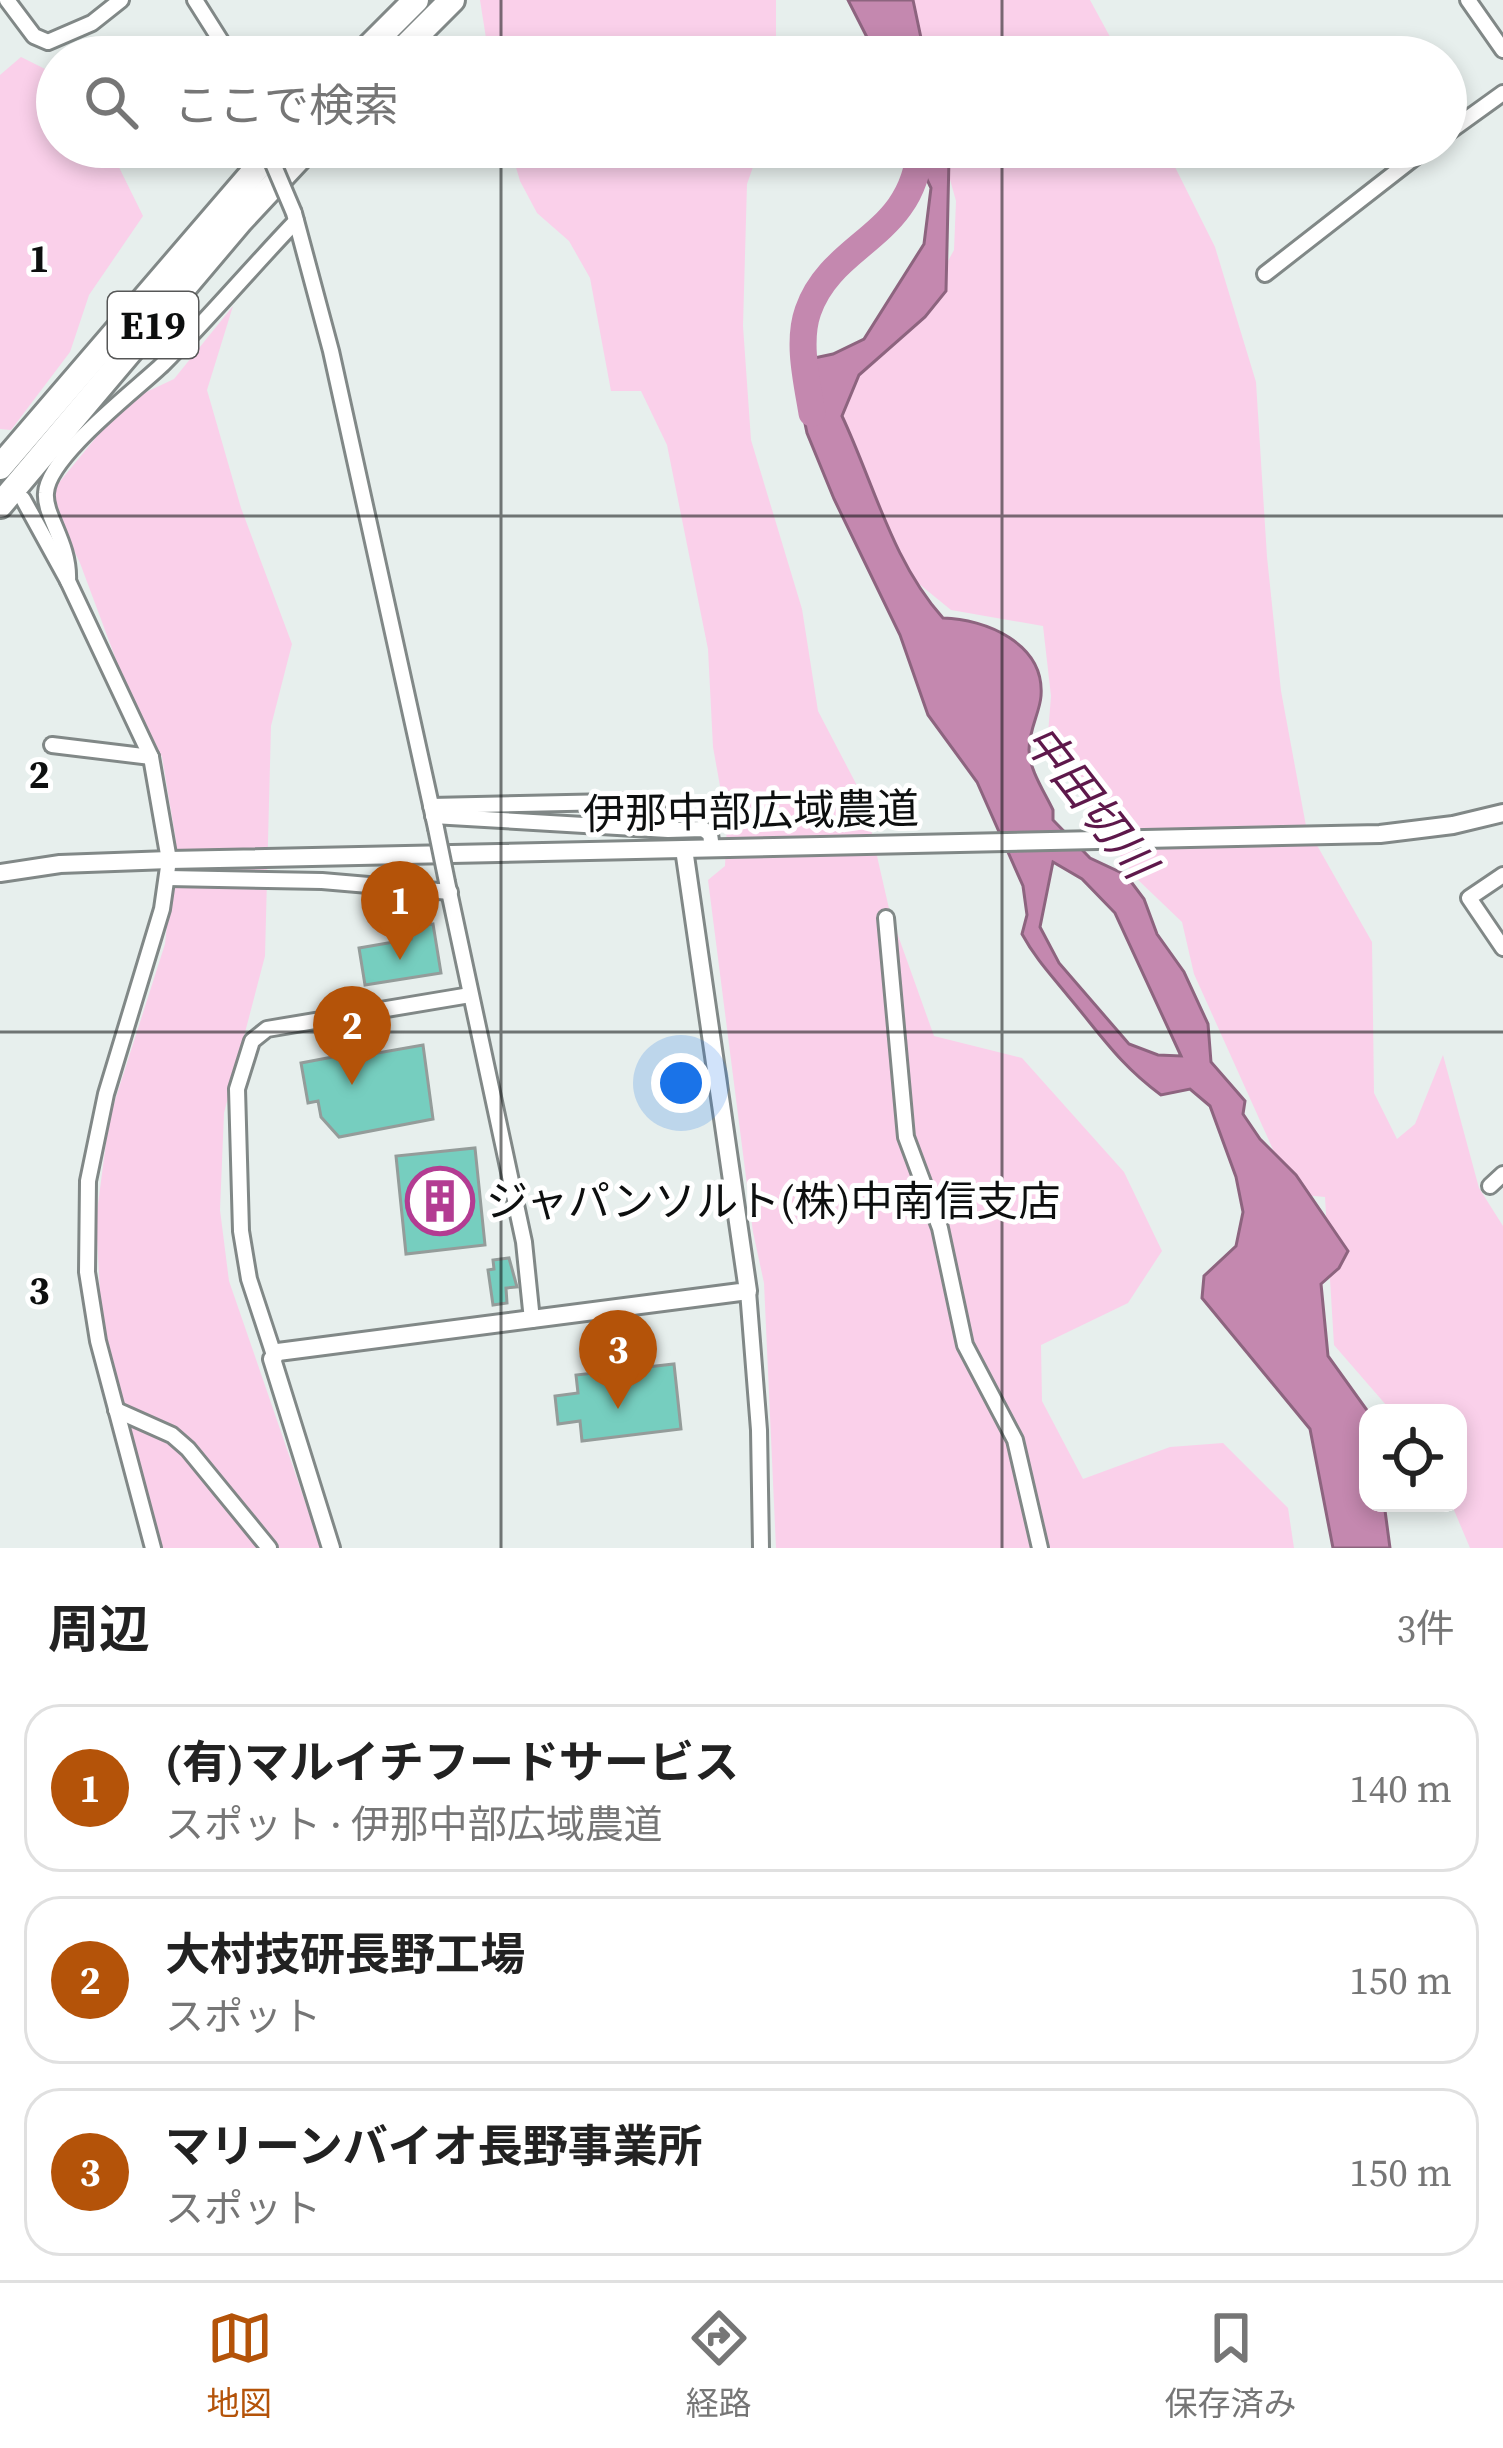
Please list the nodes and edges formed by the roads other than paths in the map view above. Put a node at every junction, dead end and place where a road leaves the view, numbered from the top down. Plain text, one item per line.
1 (7, 0) edge
2 (121, 0) edge
3 (195, 0) edge
4 (416, 0) edge
5 (452, 0) edge
6 (1468, 0) edge
7 (62, 36) edge
8 (218, 36) edge
9 (380, 36) edge
10 (416, 36) edge
11 (36, 37) edge
12 (1503, 50) edge
13 (1503, 93) edge
14 (1467, 119) edge
15 (257, 168) edge
16 (275, 168) edge
17 (289, 168) edge
18 (1401, 168) edge
19 (295, 217) junction
20 (1265, 274) dead end
21 (0, 467) edge
22 (12, 502) edge
23 (68, 581) junction
24 (52, 745) dead end
25 (151, 757) junction
26 (660, 801) dead end
27 (1503, 813) edge
28 (433, 817) junction
29 (712, 848) junction
30 (684, 849) junction
31 (169, 869) junction
32 (0, 873) edge
33 (1503, 875) edge
34 (448, 887) junction
35 (886, 919) dead end
36 (1503, 948) edge
37 (470, 995) junction
38 (1503, 1174) edge
39 (1490, 1186) dead end
40 (748, 1291) junction
41 (532, 1320) junction
42 (274, 1355) junction
43 (116, 1410) junction
44 (153, 1548) edge
45 (269, 1548) edge
46 (331, 1548) edge
47 (760, 1548) edge
48 (1040, 1548) edge

1 - 11 street
2 - 7 street
3 - 8 street
4 - 9 highway
5 - 10 highway
6 - 12 street
13 - 14 street
15 - 21 highway, E19
16 - 19 street, bridge
17 - 22 highway, E19
18 - 20 street
19 - 23 street
19 - 28 street
22 - 23 street
23 - 25 street
24 - 25 street
25 - 31 street
26 - 28 street
27 - 29 street, 伊那中部広域農道
28 - 29 street
28 - 34 street, bridge
29 - 30 street, 伊那中部広域農道
30 - 31 street, 伊那中部広域農道
30 - 40 street
31 - 32 street, 伊那中部広域農道
31 - 34 street
31 - 43 street
33 - 36 street
34 - 37 street
35 - 48 street
37 - 41 street
37 - 42 street
38 - 39 street
40 - 41 street
40 - 47 street
41 - 42 street
42 - 46 street
43 - 44 street
43 - 45 street

